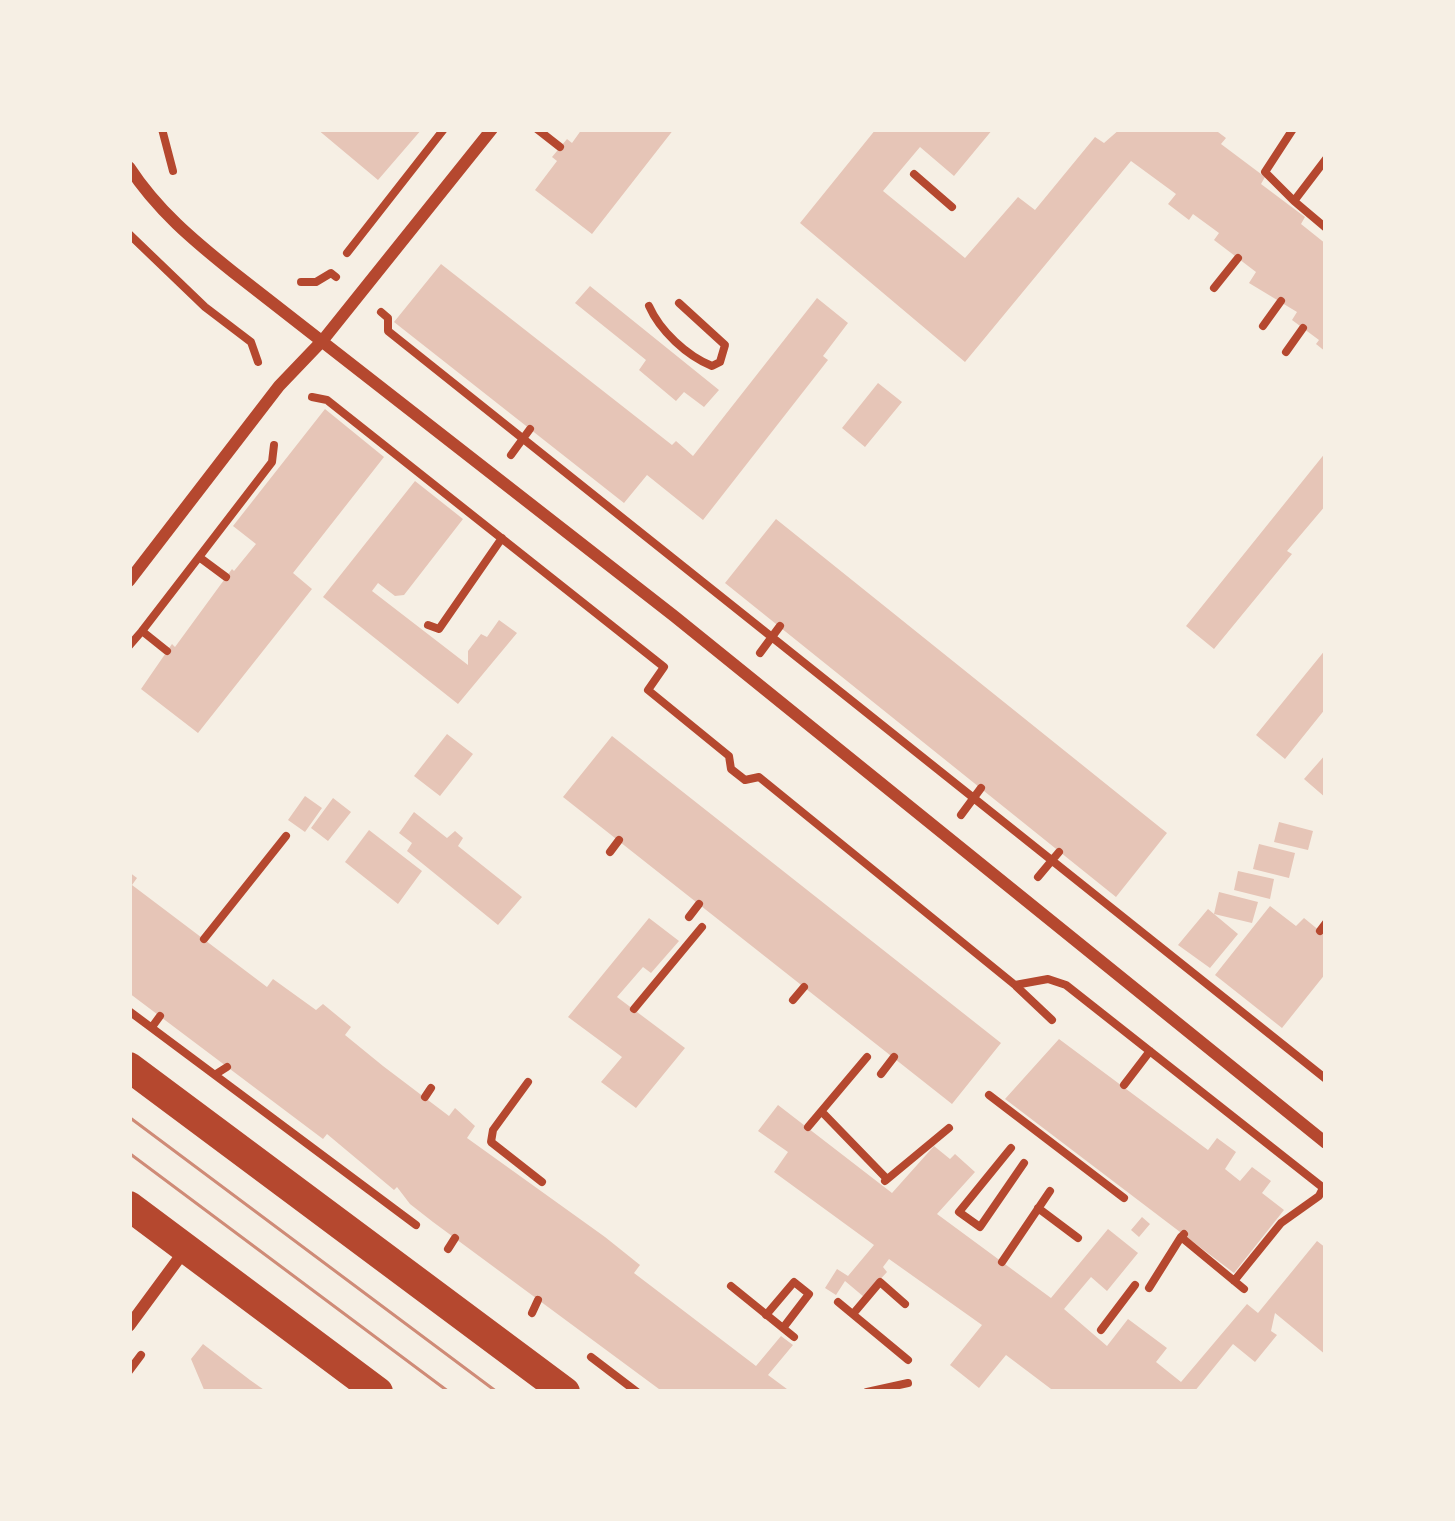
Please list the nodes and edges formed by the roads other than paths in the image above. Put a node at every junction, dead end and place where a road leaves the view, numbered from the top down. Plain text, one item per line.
1 (492, 129) edge
2 (129, 166) edge
3 (322, 340) junction
4 (129, 581) edge
5 (129, 1067) edge
6 (1326, 1143) edge
7 (129, 1206) edge
8 (186, 1248) junction
9 (129, 1326) edge
10 (378, 1392) edge
11 (565, 1392) edge

1 - 3 street
2 - 3 street
3 - 4 street
3 - 6 street
5 - 11 main road
7 - 8 main road
8 - 9 street
8 - 10 main road

